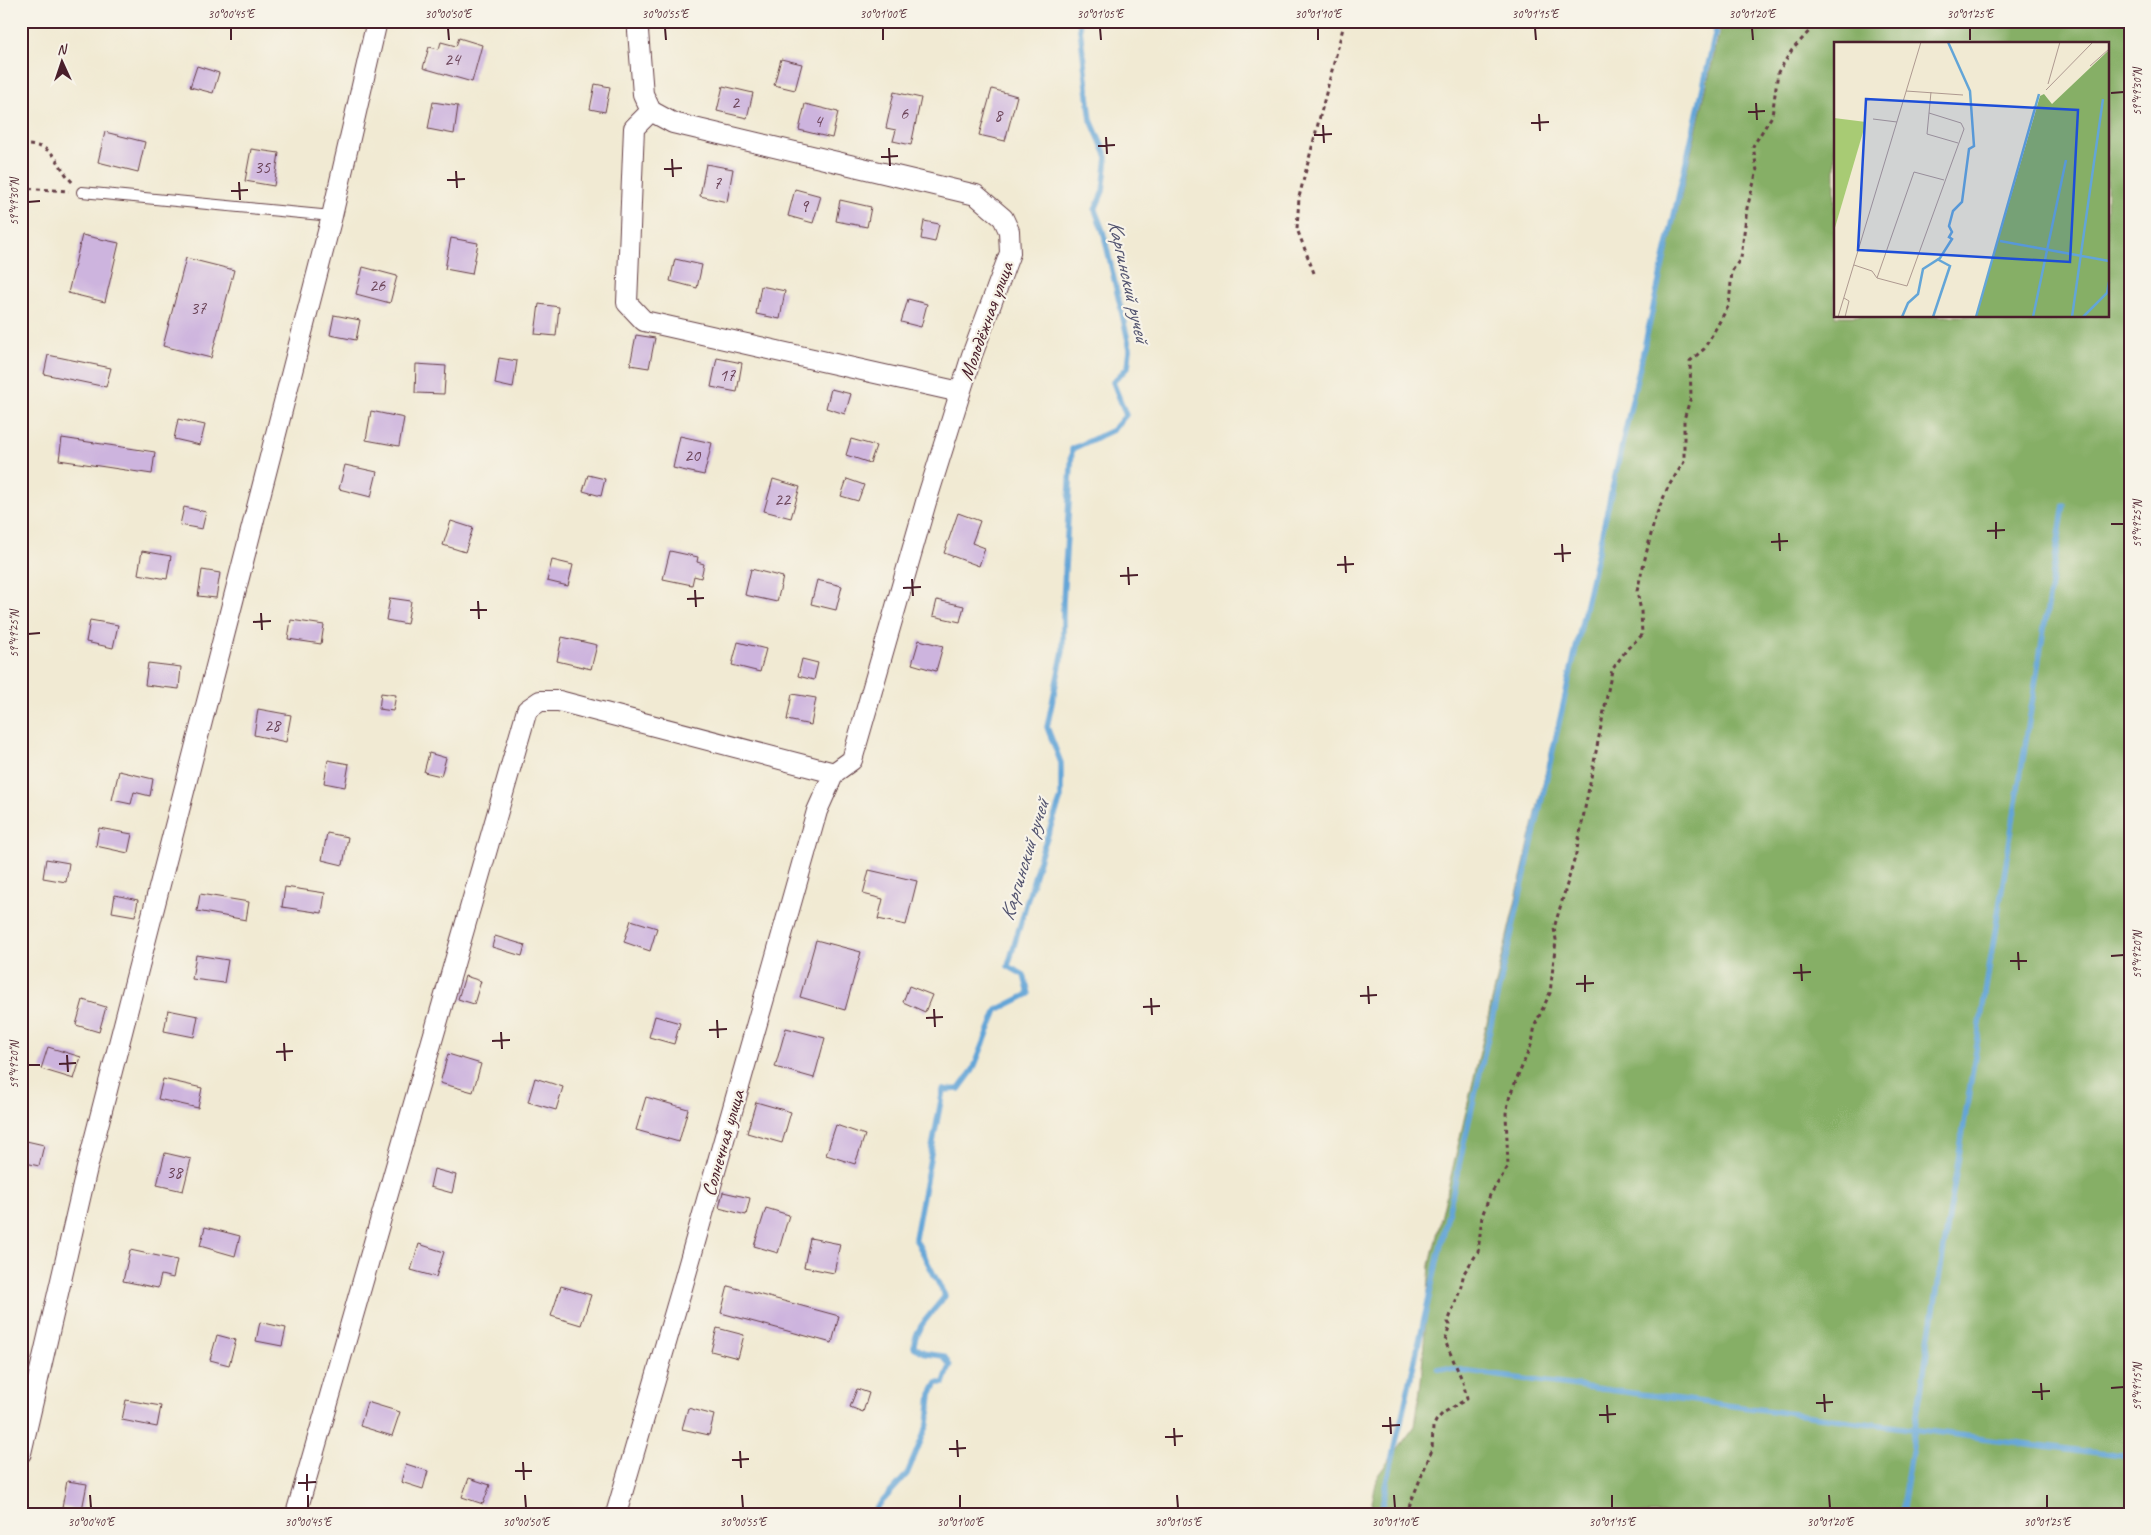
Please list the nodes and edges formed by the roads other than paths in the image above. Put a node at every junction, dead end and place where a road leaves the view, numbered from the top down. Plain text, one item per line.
1 (377, 21) edge
2 (639, 21) edge
3 (651, 111) junction
4 (82, 192) road end
5 (332, 216) junction
6 (960, 392) junction
7 (834, 773) junction
8 (21, 1453) edge
9 (296, 1514) edge
10 (616, 1514) edge

1 - 5 street
2 - 3 street
3 - 6 street
3 - 6 street, Молодёжная улица
4 - 5 lane
5 - 8 street
6 - 7 street, Молодёжная улица
7 - 9 street
7 - 10 street, Солнечная улица

